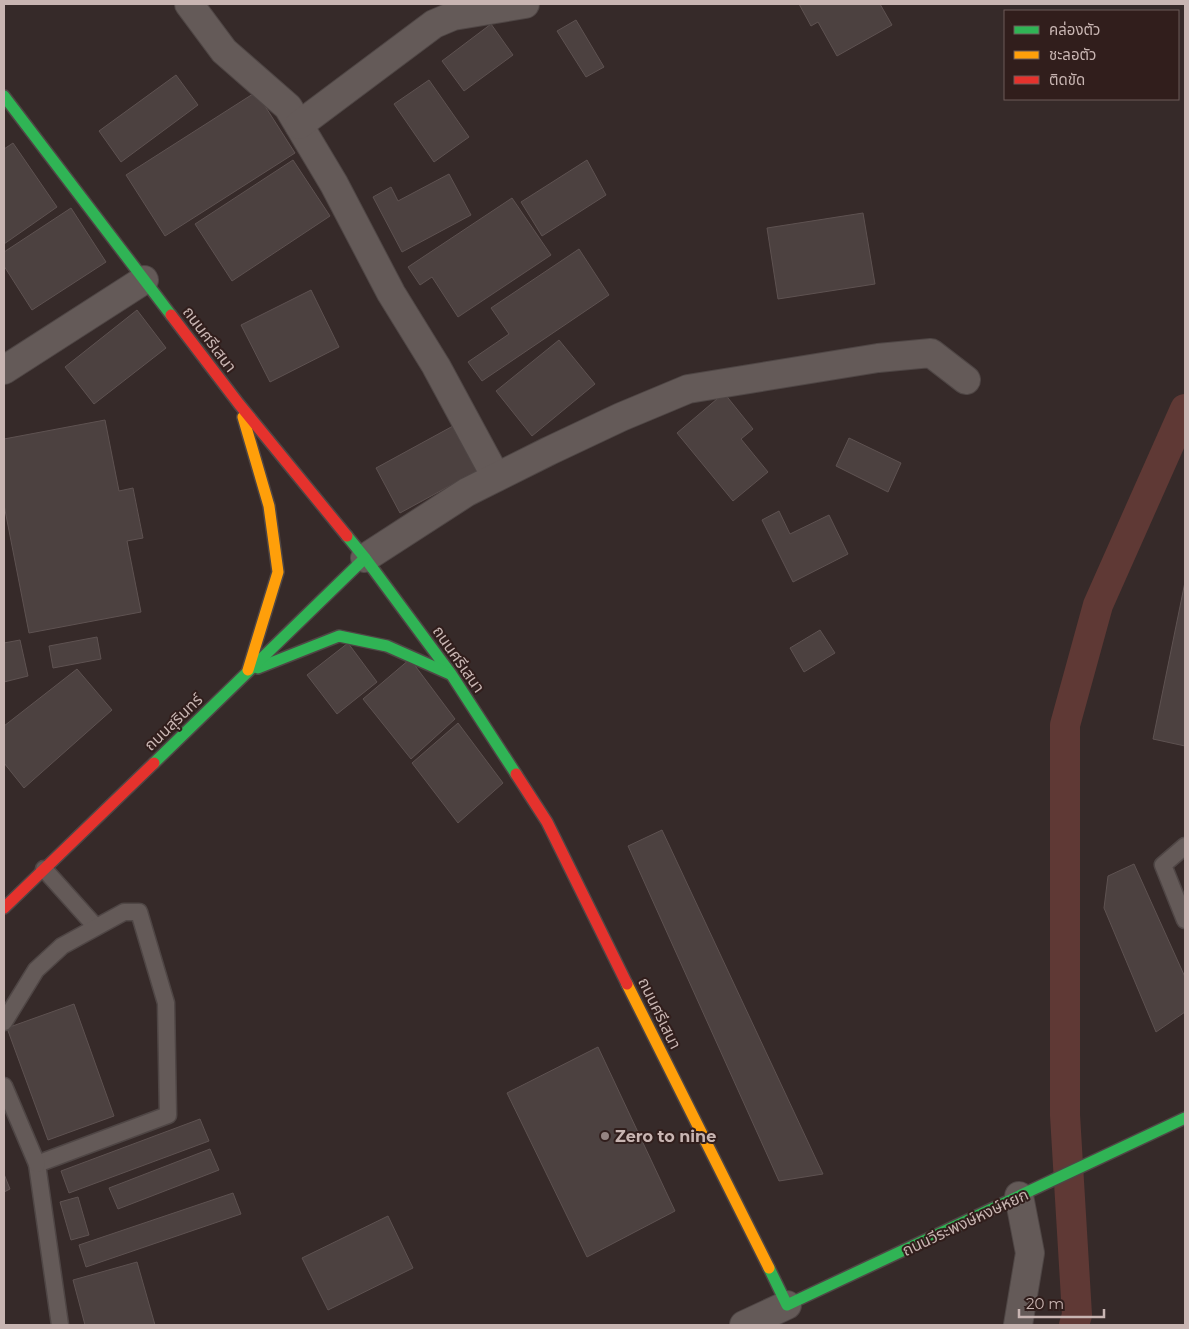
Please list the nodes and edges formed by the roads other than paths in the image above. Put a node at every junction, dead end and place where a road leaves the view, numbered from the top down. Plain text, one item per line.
1 (189, 4) edge
2 (525, 4) edge
3 (4, 96) edge
4 (299, 126) junction
5 (144, 280) junction
6 (4, 370) edge
7 (966, 380) dead end
8 (239, 404) junction
9 (496, 477) junction
10 (365, 558) junction
11 (248, 671) junction
12 (451, 674) junction
13 (1185, 846) edge
14 (44, 869) junction
15 (4, 908) edge
16 (1185, 920) edge
17 (96, 927) junction
18 (4, 1022) edge
19 (4, 1086) edge
20 (1185, 1118) edge
21 (37, 1164) junction
22 (1027, 1193) junction
23 (787, 1305) junction
24 (60, 1325) edge
25 (744, 1325) edge
26 (1018, 1325) edge

1 - 4 street
2 - 4 street
3 - 5 street, ถนนศรีเสนา
4 - 9 street
5 - 6 street
5 - 8 street, ถนนศรีเสนา
7 - 9 street
8 - 10 street, ถนนศรีเสนา
8 - 11 street
9 - 10 street
10 - 11 street, ถนนสุรินทร์
10 - 12 street, ถนนศรีเสนา
11 - 12 street
11 - 14 street, ถนนสุรินทร์
12 - 23 street, ถนนศรีเสนา
13 - 16 lane
14 - 15 street, ถนนสุรินทร์
14 - 17 lane
17 - 18 lane
17 - 21 lane
19 - 21 lane
20 - 22 street, ถนนวีระพงษ์หงษ์หยก
21 - 24 lane
22 - 23 street, ถนนวีระพงษ์หงษ์หยก
22 - 26 street
23 - 25 street, ถนนวีระพงษ์หงษ์หยก

